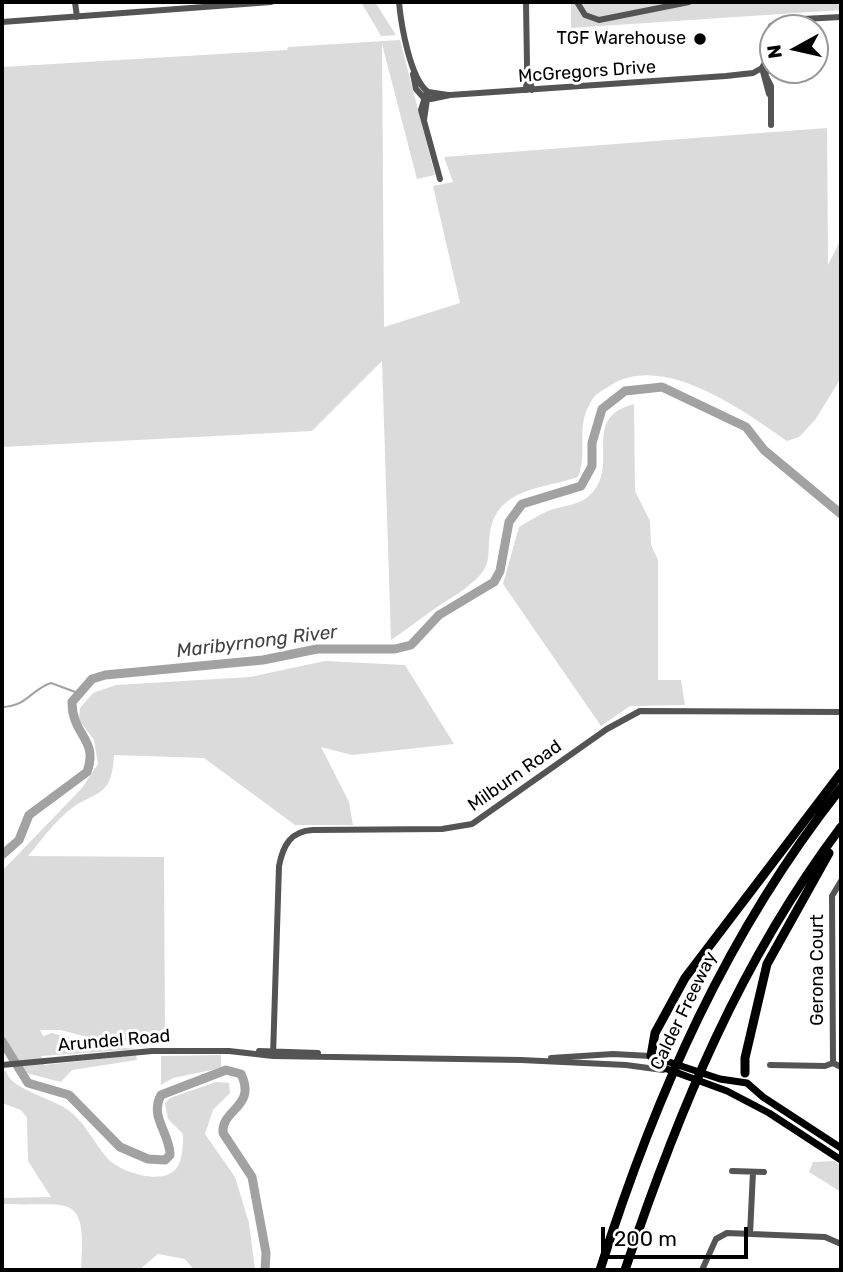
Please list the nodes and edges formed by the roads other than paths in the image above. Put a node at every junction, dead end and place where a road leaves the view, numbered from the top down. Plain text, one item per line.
1 (75, 2) edge
2 (271, 2) edge
3 (399, 2) edge
4 (526, 2) edge
5 (577, 2) edge
6 (689, 2) edge
7 (76, 17) junction
8 (2, 22) edge
9 (759, 72) edge
10 (767, 84) edge
11 (529, 90) junction
12 (427, 96) junction
13 (771, 125) dead end
14 (439, 179) dead end
15 (841, 712) edge
16 (841, 773) edge
17 (841, 788) edge
18 (841, 827) edge
19 (841, 833) edge
20 (841, 881) edge
21 (832, 920) junction
22 (841, 920) edge
23 (832, 988) junction
24 (841, 988) edge
25 (273, 1054) junction
26 (651, 1056) junction
27 (521, 1060) junction
28 (833, 1063) junction
29 (2, 1065) edge
30 (770, 1065) dead end
31 (841, 1067) edge
32 (746, 1078) junction
33 (712, 1084) junction
34 (738, 1097) junction
35 (841, 1148) edge
36 (841, 1160) edge
37 (732, 1171) dead end
38 (753, 1172) junction
39 (764, 1172) dead end
40 (750, 1234) junction
41 (841, 1244) edge
42 (600, 1270) edge
43 (625, 1270) edge
44 (702, 1270) edge

1 - 7 street
2 - 7 street
3 - 12 street
4 - 11 street
5 - 6 street
7 - 8 street
9 - 11 street, McGregors Drive
10 - 13 street
11 - 12 street, McGregors Drive
12 - 14 street
15 - 25 street, Milburn Road
16 - 26 highway
17 - 42 highway, Calder Freeway
18 - 43 highway
19 - 32 highway
20 - 21 street, Gerona Court
21 - 22 street
21 - 23 street, Gerona Court
23 - 24 street
23 - 28 street, Gerona Court
25 - 27 street, Arundel Road
25 - 29 street, Arundel Road
26 - 27 street, Arundel Road
26 - 32 main road
26 - 33 main road
27 - 33 street, Arundel Road
28 - 30 street
28 - 31 street
32 - 34 main road
32 - 35 main road
33 - 34 main road
34 - 36 main road
37 - 38 street
38 - 39 street
38 - 40 street
40 - 41 street
40 - 44 street

